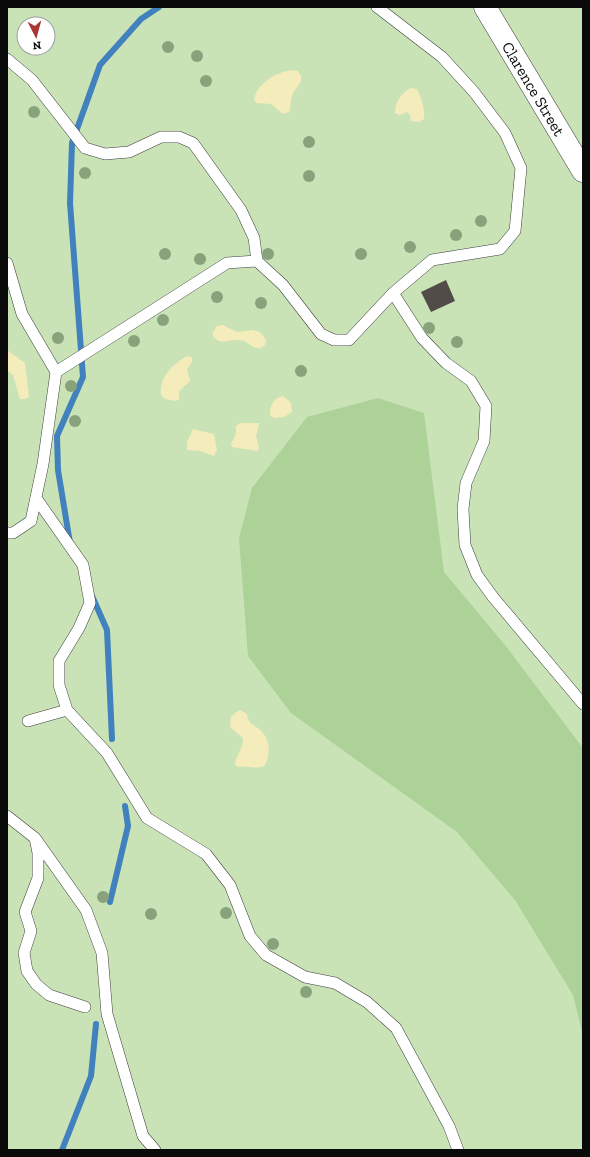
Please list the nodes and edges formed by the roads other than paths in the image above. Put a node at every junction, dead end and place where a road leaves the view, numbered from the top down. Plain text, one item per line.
1 (377, 7) edge
2 (485, 7) edge
3 (7, 59) edge
4 (583, 171) edge
5 (257, 261) junction
6 (7, 263) edge
7 (393, 293) junction
8 (56, 372) junction
9 (36, 498) junction
10 (7, 533) edge
11 (583, 704) edge
12 (67, 710) junction
13 (28, 721) dead end
14 (7, 816) edge
15 (35, 838) junction
16 (85, 1007) dead end
17 (155, 1150) edge
18 (458, 1150) edge

1 - 7 lane
2 - 4 street, Clarence Street
3 - 5 lane
5 - 7 lane
5 - 8 lane
6 - 8 lane
7 - 11 lane
8 - 9 lane
9 - 10 lane
9 - 12 lane
12 - 13 lane
12 - 18 lane
14 - 15 lane
15 - 16 lane
15 - 17 lane

